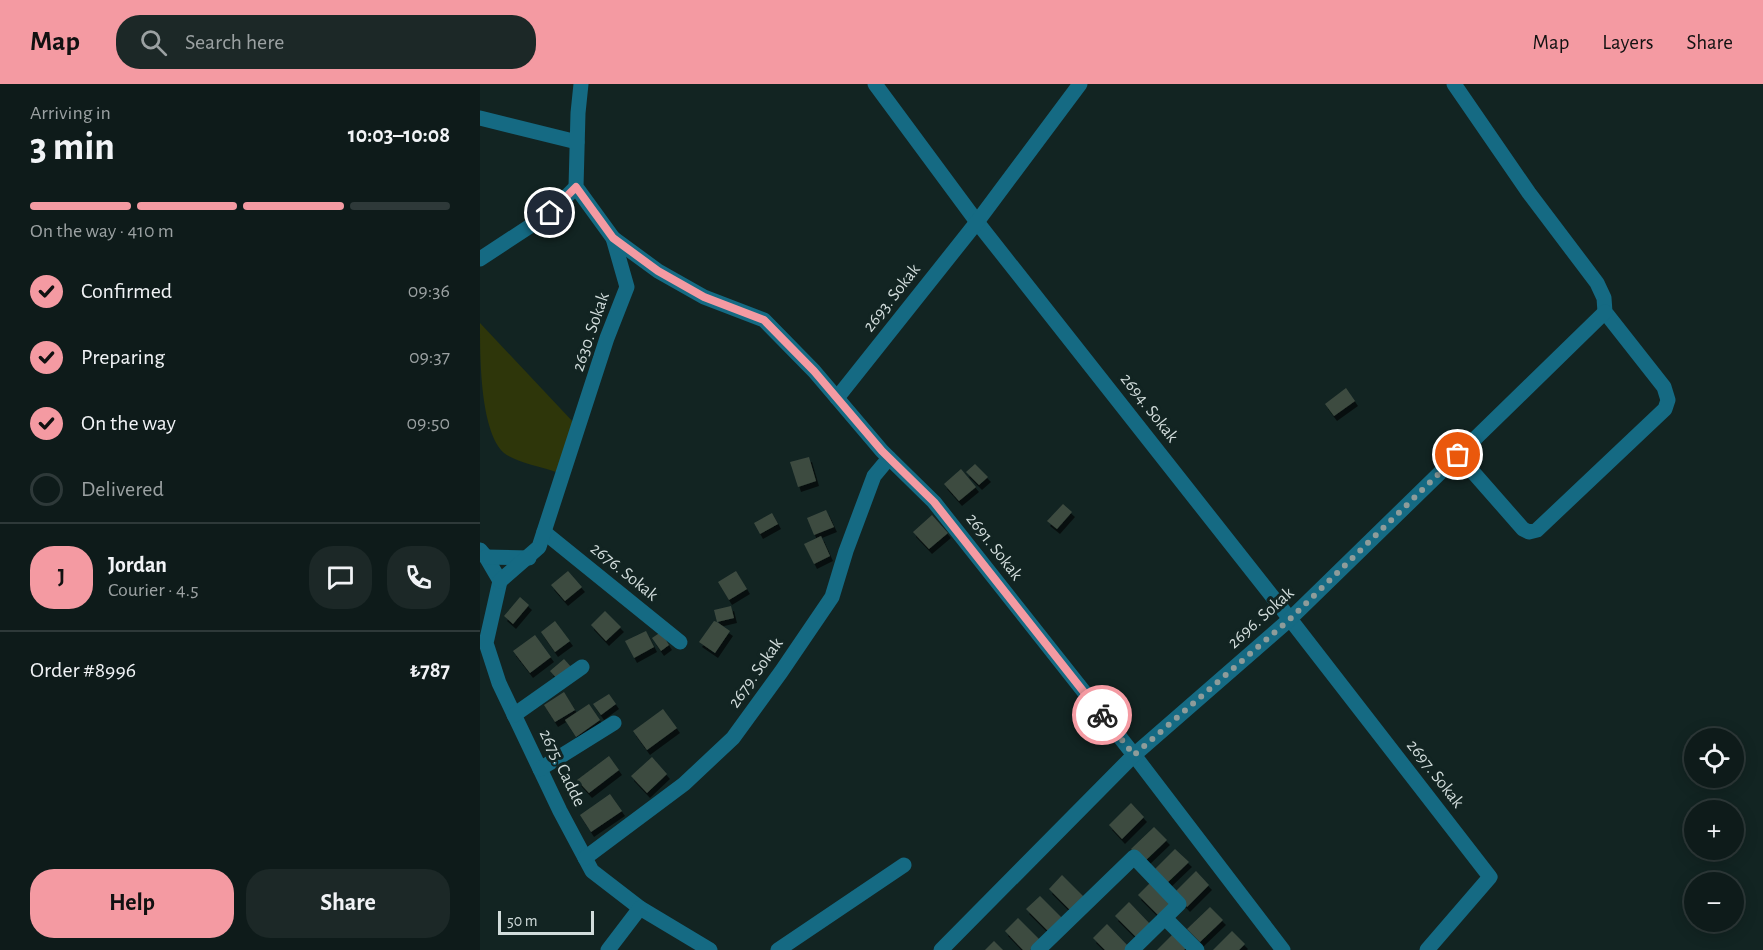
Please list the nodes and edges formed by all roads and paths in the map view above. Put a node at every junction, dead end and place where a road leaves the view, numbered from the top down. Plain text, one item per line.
1 (581, 84) edge
2 (875, 84) edge
3 (1080, 84) edge
4 (1454, 84) edge
5 (480, 118) edge
6 (578, 142) junction
7 (576, 187) junction
8 (977, 222) junction
9 (613, 238) junction
10 (480, 259) edge
11 (1605, 312) junction
12 (837, 398) junction
13 (1458, 455) junction
14 (889, 458) junction
15 (544, 532) junction
16 (483, 553) edge
17 (529, 558) junction
18 (500, 581) junction
19 (1290, 619) junction
20 (680, 642) dead end
21 (582, 667) dead end
22 (514, 715) junction
23 (614, 723) dead end
24 (1134, 755) junction
25 (540, 769) junction
26 (585, 858) junction
27 (904, 865) dead end
28 (640, 908) junction
29 (1165, 918) junction
30 (608, 950) edge
31 (710, 950) edge
32 (778, 950) edge
33 (941, 950) edge
34 (1038, 950) edge
35 (1132, 950) edge
36 (1197, 950) edge
37 (1283, 950) edge
38 (1427, 950) edge

1 - 6 street
2 - 8 street, 2694. Sokak
3 - 8 street, 2693. Sokak
4 - 11 street
5 - 6 street
6 - 7 street
7 - 9 street, 2630. Sokak
7 - 10 street
8 - 12 street, 2693. Sokak
8 - 19 street, 2694. Sokak
9 - 12 street, 2691. Sokak
9 - 15 street, 2630. Sokak
11 - 13 street, 2696. Sokak
11 - 13 street
12 - 14 street, 2691. Sokak
13 - 19 street, 2696. Sokak
14 - 24 street, 2691. Sokak
14 - 26 street, 2679. Sokak
15 - 17 street, 2630. Sokak
15 - 20 street, 2676. Sokak
16 - 17 street
16 - 18 street
17 - 18 street
18 - 22 street, 2675. Cadde
19 - 24 street, 2696. Sokak
19 - 38 street, 2697. Sokak
21 - 22 street
22 - 25 street, 2675. Cadde
23 - 25 street
24 - 33 street, 2696. Sokak
24 - 37 street, 2691. Sokak
25 - 26 street, 2675. Cadde
26 - 28 street, 2675. Cadde
27 - 32 street
28 - 30 street
28 - 31 street, 2675. Cadde
29 - 34 street
29 - 35 street
29 - 36 street

